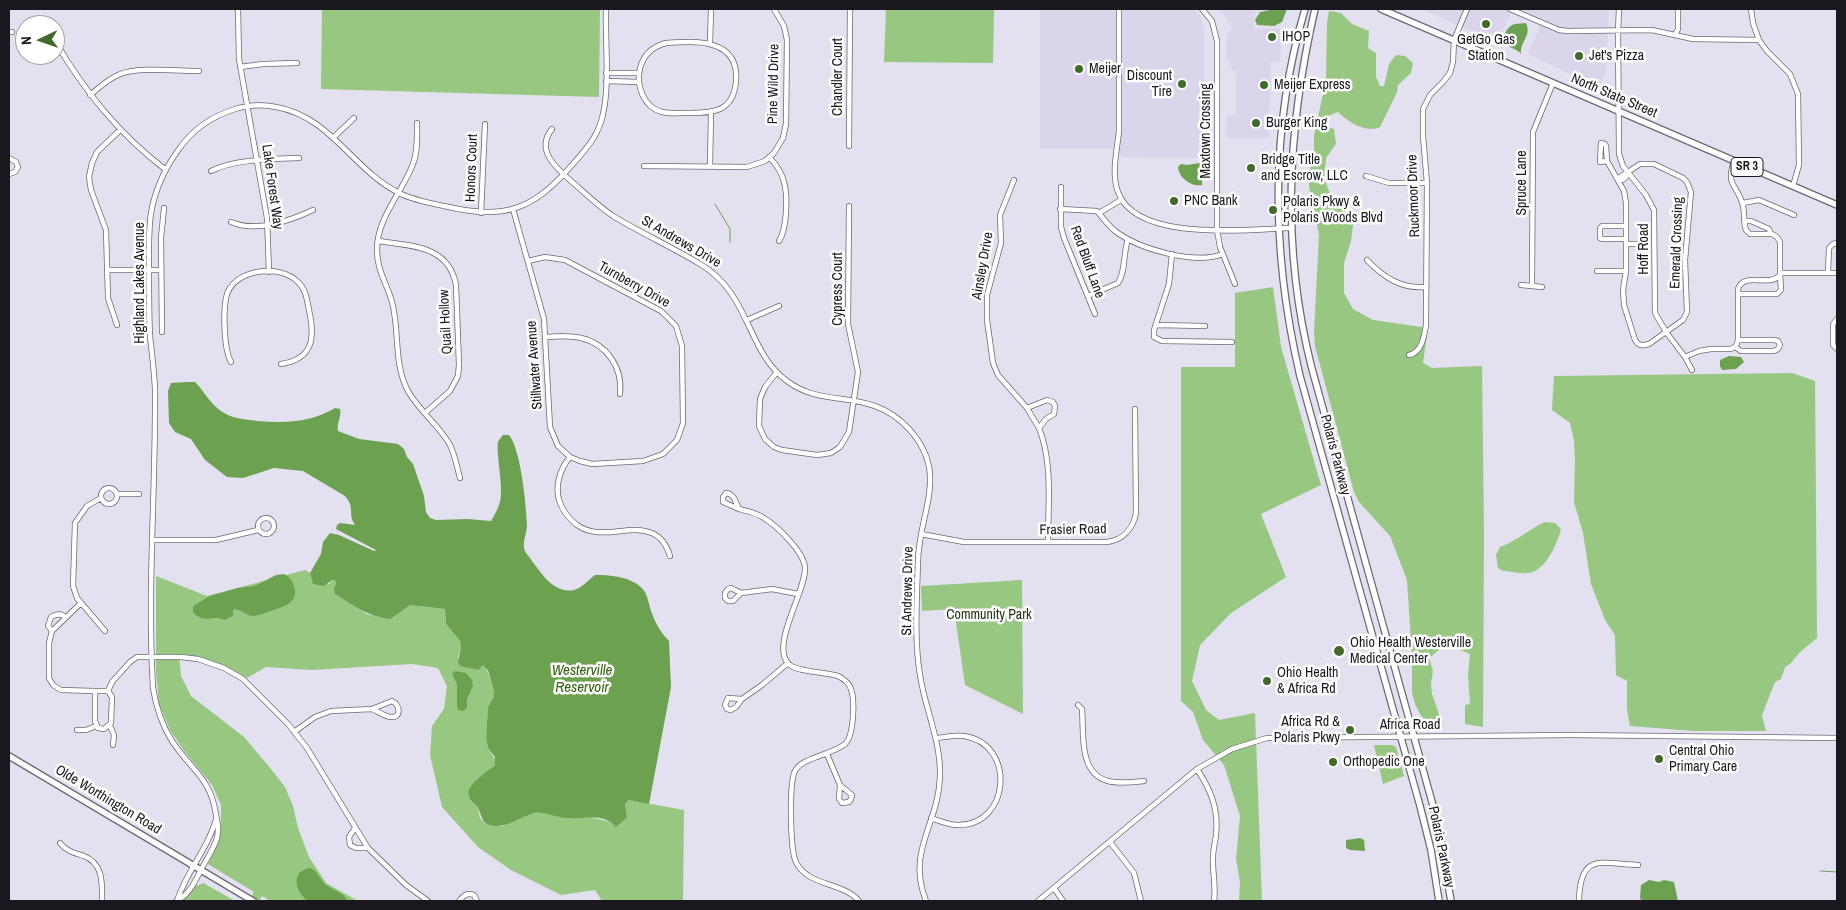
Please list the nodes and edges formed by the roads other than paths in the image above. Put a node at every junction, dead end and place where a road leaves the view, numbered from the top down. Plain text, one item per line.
1 (238, 9) edge
2 (606, 9) edge
3 (712, 9) edge
4 (774, 9) edge
5 (850, 9) edge
6 (1118, 9) edge
7 (1202, 9) edge
8 (1304, 9) edge
9 (1315, 9) edge
10 (1381, 9) edge
11 (1467, 9) edge
12 (1510, 9) edge
13 (1619, 9) edge
14 (1678, 9) edge
15 (1751, 9) edge
16 (1618, 31) junction
17 (1675, 35) junction
18 (1454, 40) junction
19 (1759, 40) junction
20 (710, 43) junction
21 (65, 56) edge
22 (297, 63) dead end
23 (240, 67) junction
24 (199, 70) dead end
25 (606, 73) junction
26 (639, 73) junction
27 (606, 81) junction
28 (639, 82) junction
29 (1553, 83) junction
30 (90, 95) junction
31 (248, 106) junction
32 (1620, 112) junction
33 (711, 113) junction
34 (354, 118) dead end
35 (417, 122) dead end
36 (485, 124) dead end
37 (552, 129) dead end
38 (120, 130) junction
39 (334, 137) junction
40 (849, 146) dead end
41 (770, 157) junction
42 (9, 158) edge
43 (299, 158) dead end
44 (257, 161) junction
45 (1607, 161) dead end
46 (1734, 161) junction
47 (644, 166) dead end
48 (710, 166) junction
49 (166, 170) junction
50 (211, 171) dead end
51 (1628, 172) junction
52 (9, 174) edge
53 (563, 175) junction
54 (1366, 176) dead end
55 (1014, 180) dead end
56 (1618, 180) junction
57 (1426, 183) junction
58 (1793, 186) junction
59 (1061, 187) dead end
60 (399, 193) junction
61 (1121, 200) junction
62 (1742, 203) junction
63 (1837, 205) edge
64 (849, 206) dead end
65 (164, 208) dead end
66 (513, 209) junction
67 (1060, 209) junction
68 (313, 210) dead end
69 (481, 212) junction
70 (1099, 213) junction
71 (1794, 215) dead end
72 (1744, 221) junction
73 (231, 222) dead end
74 (268, 225) junction
75 (1626, 226) junction
76 (1278, 228) junction
77 (1291, 228) junction
78 (1217, 230) junction
79 (1771, 234) junction
80 (1128, 239) junction
81 (378, 240) junction
82 (779, 241) dead end
83 (1626, 242) junction
84 (1837, 243) edge
85 (1643, 244) dead end
86 (1172, 254) junction
87 (1223, 254) junction
88 (1367, 260) dead end
89 (528, 261) junction
90 (107, 270) junction
91 (149, 270) junction
92 (160, 270) junction
93 (1597, 271) dead end
94 (1626, 271) junction
95 (269, 272) junction
96 (1828, 273) junction
97 (1837, 273) edge
98 (1780, 274) junction
99 (1234, 284) dead end
100 (1522, 286) dead end
101 (1532, 286) junction
102 (1426, 287) junction
103 (1542, 287) dead end
104 (1738, 294) junction
105 (1088, 296) junction
106 (779, 306) dead end
107 (1095, 314) dead end
108 (1837, 319) edge
109 (747, 320) junction
110 (117, 325) dead end
111 (1156, 325) junction
112 (1205, 326) dead end
113 (162, 332) dead end
114 (1666, 332) junction
115 (546, 337) junction
116 (1738, 340) junction
117 (1232, 342) dead end
118 (1735, 347) junction
119 (1837, 349) edge
120 (1409, 355) dead end
121 (1685, 357) junction
122 (232, 362) dead end
123 (281, 364) dead end
124 (1692, 370) dead end
125 (777, 372) junction
126 (620, 394) dead end
127 (854, 400) junction
128 (1027, 408) junction
129 (1135, 409) dead end
130 (425, 413) junction
131 (1039, 428) junction
132 (570, 457) junction
133 (460, 478) dead end
134 (116, 494) junction
135 (139, 494) dead end
136 (101, 498) junction
137 (739, 508) dead end
138 (258, 530) dead end
139 (921, 534) junction
140 (152, 540) junction
141 (1048, 542) junction
142 (670, 556) dead end
143 (741, 593) dead end
144 (798, 594) junction
145 (81, 603) junction
146 (65, 617) junction
147 (52, 631) junction
148 (104, 631) dead end
149 (152, 656) junction
150 (788, 663) junction
151 (95, 691) junction
152 (108, 691) junction
153 (742, 699) dead end
154 (1078, 705) dead end
155 (372, 709) junction
156 (96, 726) junction
157 (110, 726) junction
158 (77, 730) dead end
159 (294, 732) junction
160 (1401, 736) junction
161 (1414, 736) junction
162 (937, 738) junction
163 (1837, 738) edge
164 (113, 745) dead end
165 (827, 754) junction
166 (9, 756) edge
167 (1197, 769) junction
168 (1144, 781) dead end
169 (840, 785) dead end
170 (217, 817) junction
171 (931, 818) junction
172 (355, 828) junction
173 (1110, 842) junction
174 (60, 843) dead end
175 (368, 848) junction
176 (1638, 865) dead end
177 (194, 866) junction
178 (201, 870) junction
179 (1054, 888) junction
180 (102, 901) edge
181 (176, 901) edge
182 (253, 901) edge
183 (428, 901) edge
184 (459, 901) edge
185 (477, 901) edge
186 (859, 901) edge
187 (926, 901) edge
188 (1038, 901) edge
189 (1063, 901) edge
190 (1141, 901) edge
191 (1214, 901) edge
192 (1439, 901) edge
193 (1451, 901) edge
194 (1579, 901) edge

1 - 23 street, Lake Forest Way
2 - 25 street, Highland Lakes Avenue
3 - 20 street
4 - 41 street, Pine Wild Drive
5 - 40 street, Chandler Court
6 - 61 street
7 - 78 street, Maxtown Crossing
8 - 76 main road, Polaris Parkway
9 - 77 main road, Polaris Parkway
10 - 18 main road, North State Street / SR 3
11 - 18 street, Ruckmoor Drive
12 - 16 street
13 - 16 street, Hoff Road
14 - 17 street
15 - 19 street
16 - 17 street
16 - 32 street, Hoff Road
17 - 19 street
18 - 29 main road, North State Street / SR 3
18 - 57 street, Ruckmoor Drive
19 - 58 street
20 - 26 street
20 - 33 street
21 - 30 street
22 - 23 street
23 - 31 street, Lake Forest Way
24 - 30 street
25 - 26 street
25 - 27 street, Highland Lakes Avenue
26 - 28 street
27 - 28 street
27 - 53 street, Highland Lakes Avenue
28 - 33 street
29 - 32 main road, North State Street / SR 3
29 - 101 street, Spruce Lane
30 - 38 street
31 - 39 street, Highland Lakes Avenue
31 - 44 street, Lake Forest Way
31 - 49 street, Highland Lakes Avenue
32 - 46 main road, North State Street / SR 3
32 - 51 street, Hoff Road
33 - 48 street
34 - 39 street
35 - 60 street
36 - 69 street, Honors Court
37 - 53 street, St Andrews Drive
38 - 49 street
38 - 90 street
39 - 60 street, Highland Lakes Avenue
41 - 48 street
41 - 82 street
42 - 52 street
43 - 44 street
44 - 50 street
44 - 74 street, Lake Forest Way
45 - 56 street
46 - 58 main road, North State Street / SR 3
46 - 62 street
47 - 48 street
49 - 91 street, Highland Lakes Avenue
51 - 56 street
51 - 114 street, Hoff Road
51 - 114 street, Emerald Crossing
53 - 66 street, Highland Lakes Avenue
53 - 109 street, St Andrews Drive
54 - 57 street
55 - 128 street, Ainsley Drive
56 - 75 street
57 - 102 street, Ruckmoor Drive
58 - 63 main road, North State Street / SR 3
59 - 67 street, Red Bluff Lane
60 - 69 street, Highland Lakes Avenue
60 - 81 street
61 - 70 street
61 - 78 street
62 - 71 street
62 - 72 street
64 - 127 street, Cypress Court
65 - 92 street
66 - 69 street, Highland Lakes Avenue
66 - 89 street, Stillwater Avenue
67 - 70 street
67 - 105 street, Red Bluff Lane
68 - 74 street
70 - 80 street
72 - 79 street
72 - 79 street
73 - 74 street
74 - 95 street, Lake Forest Way
75 - 83 street
75 - 83 street
76 - 77 street
76 - 78 street
76 - 160 main road, Polaris Parkway
77 - 161 main road, Polaris Parkway
78 - 87 street, Maxtown Crossing
79 - 98 street
80 - 86 street
80 - 105 street
81 - 130 street
81 - 130 street, Quail Hollow
83 - 85 street
83 - 94 street
84 - 96 street
86 - 87 street
86 - 111 street
87 - 99 street, Maxtown Crossing
88 - 102 street
89 - 115 street, Stillwater Avenue
89 - 132 street, Turnberry Drive
90 - 91 street
90 - 110 street
91 - 92 street
91 - 140 street, Highland Lakes Avenue
92 - 113 street
93 - 94 street
94 - 114 street
95 - 122 street
95 - 123 street
96 - 97 street
96 - 98 street
98 - 104 street
98 - 104 street
100 - 101 street
101 - 103 street
102 - 120 street, Ruckmoor Drive
104 - 116 street
105 - 107 street, Red Bluff Lane
106 - 109 street
108 - 119 street
109 - 125 street, St Andrews Drive
111 - 112 street
111 - 117 street
114 - 121 street, Hoff Road
115 - 126 street
115 - 132 street, Stillwater Avenue
116 - 118 street
116 - 118 street
118 - 121 street
121 - 124 street, Hoff Road
125 - 127 street, St Andrews Drive
125 - 127 street, Cypress Court
127 - 139 street, St Andrews Drive
128 - 131 street, Ainsley Drive
128 - 131 street
129 - 141 street, Frasier Road
130 - 133 street
131 - 141 street, Ainsley Drive
132 - 142 street
134 - 135 street
134 - 136 street
134 - 136 street
136 - 145 street
137 - 144 street
138 - 140 street
139 - 141 street, Frasier Road
139 - 162 street, St Andrews Drive
140 - 149 street, Highland Lakes Avenue
143 - 144 street
144 - 150 street
145 - 146 street
145 - 148 street
146 - 147 street
146 - 147 street
147 - 151 street
149 - 152 street
149 - 159 street
149 - 170 street, Highland Lakes Avenue
150 - 153 street
150 - 165 street
151 - 152 street
151 - 156 street
152 - 157 street
154 - 168 street
155 - 155 street
155 - 159 street
156 - 157 street
156 - 158 street
157 - 164 street
159 - 172 street
160 - 161 street, Africa Road
160 - 167 street, Africa Road
160 - 192 main road, Polaris Parkway
161 - 163 street, Africa Road
161 - 193 main road, Polaris Parkway
162 - 171 street, St Andrews Drive
162 - 171 street
165 - 169 street
165 - 186 street
166 - 177 main road, Olde Worthington Road
167 - 173 street, Africa Road
167 - 191 street
170 - 177 street, Highland Lakes Avenue
170 - 178 street, Highland Lakes Avenue
171 - 187 street, St Andrews Drive
172 - 175 street
172 - 175 street
173 - 179 street, Africa Road
173 - 190 street
174 - 180 street
175 - 183 street
176 - 194 street
177 - 178 main road, Olde Worthington Road
177 - 181 street, Highland Lakes Avenue
178 - 181 street, Highland Lakes Avenue
178 - 182 main road, Olde Worthington Road
179 - 188 street, Africa Road
179 - 189 street
184 - 185 street

